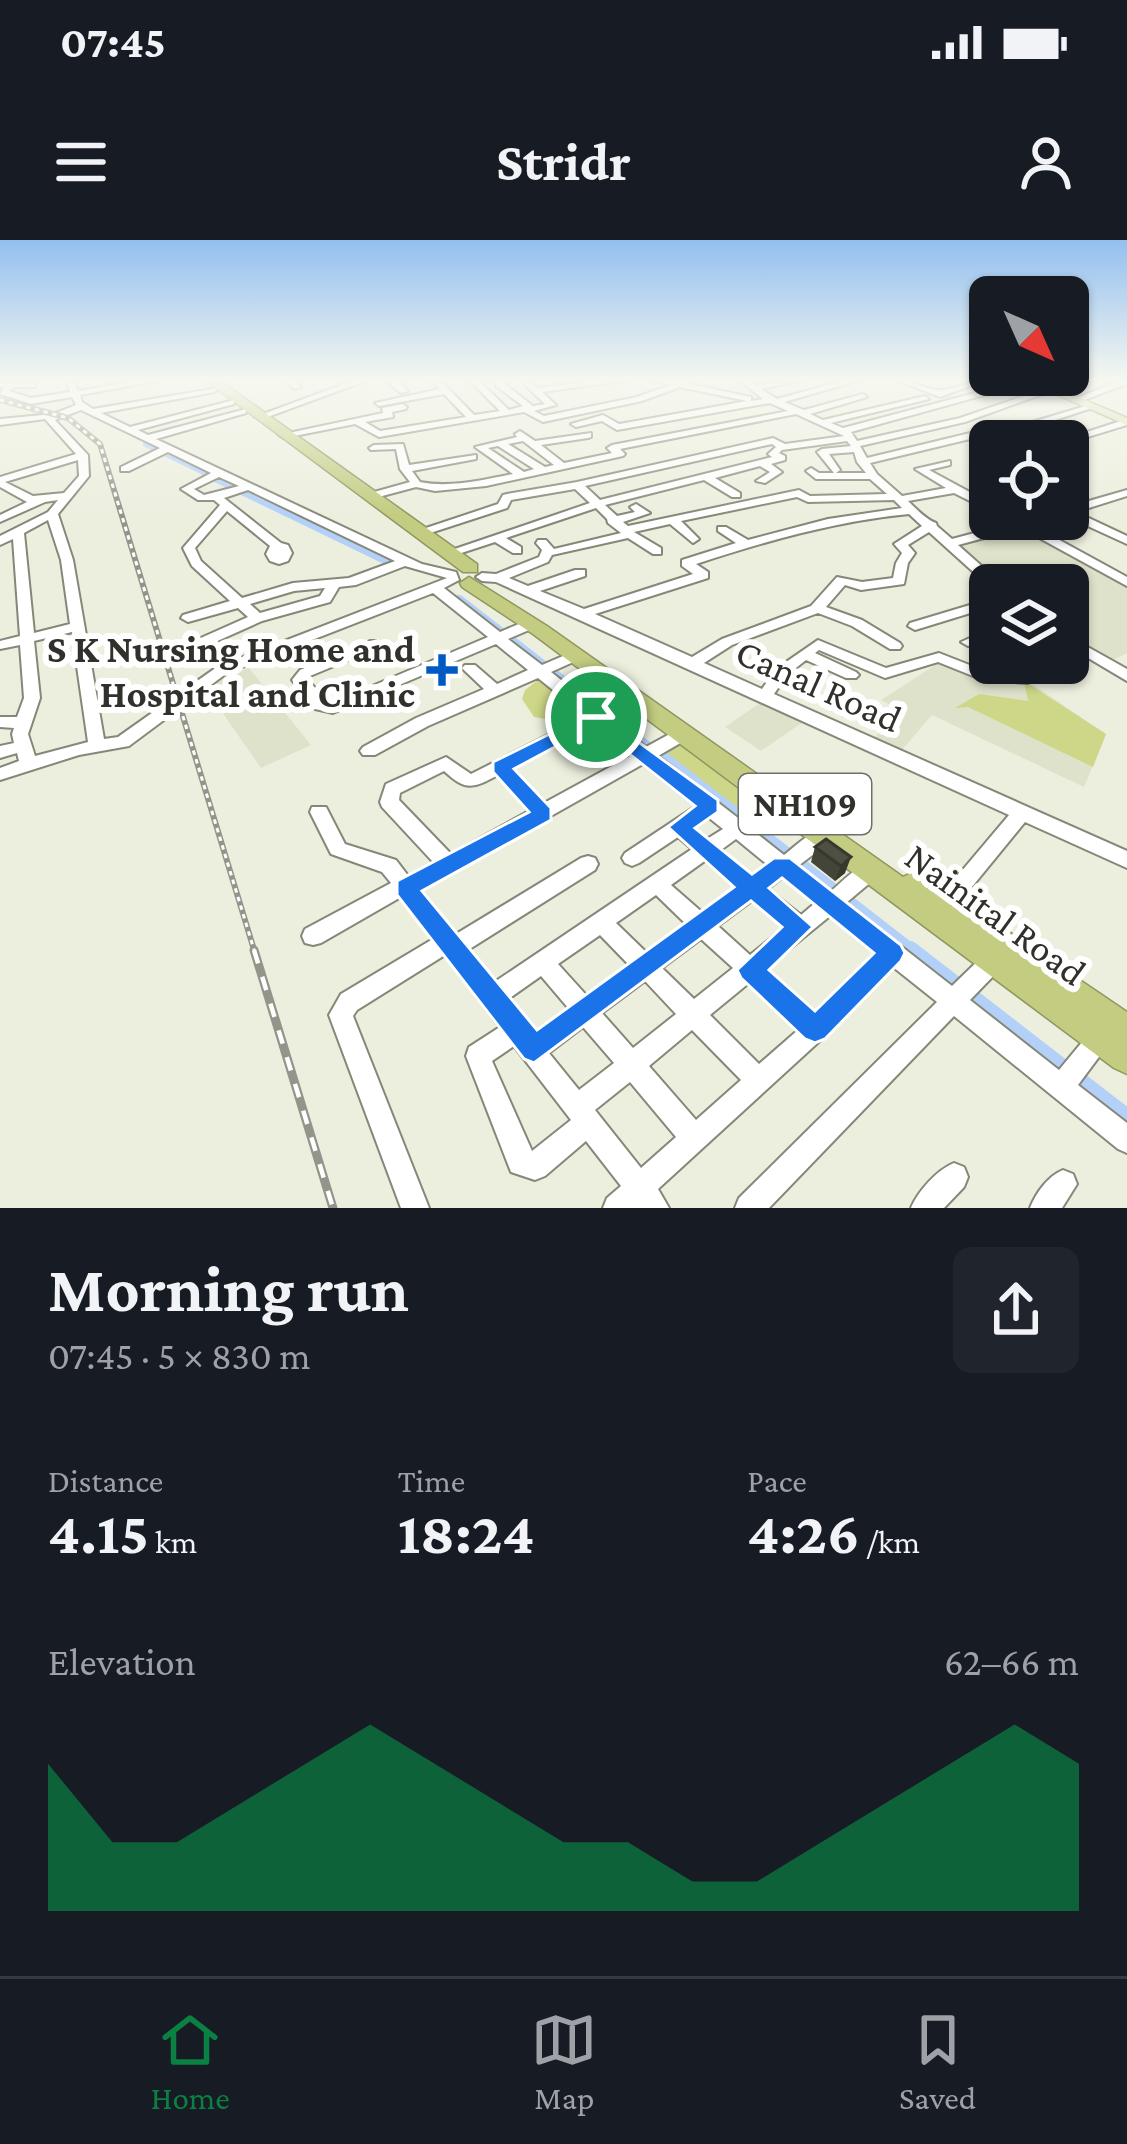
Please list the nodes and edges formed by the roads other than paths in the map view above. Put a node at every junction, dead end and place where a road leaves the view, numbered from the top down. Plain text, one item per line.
1 (53, 425) edge
2 (120, 425) edge
3 (146, 425) edge
4 (195, 425) edge
5 (207, 425) edge
6 (268, 425) edge
7 (269, 425) edge
8 (335, 425) edge
9 (362, 425) edge
10 (430, 425) edge
11 (473, 425) edge
12 (698, 425) edge
13 (736, 425) edge
14 (762, 425) edge
15 (827, 425) edge
16 (906, 425) edge
17 (923, 425) edge
18 (1027, 425) edge
19 (544, 428) dead end
20 (748, 428) dead end
21 (707, 429) junction
22 (129, 430) junction
23 (392, 432) junction
24 (220, 433) dead end
25 (685, 434) junction
26 (284, 435) junction
27 (588, 435) dead end
28 (145, 439) junction
29 (659, 439) junction
30 (528, 441) junction
31 (851, 441) junction
32 (419, 443) dead end
33 (709, 444) dead end
34 (572, 445) dead end
35 (401, 447) junction
36 (485, 447) junction
37 (374, 448) dead end
38 (674, 448) dead end
39 (166, 449) junction
40 (778, 450) junction
41 (83, 455) junction
42 (434, 455) dead end
43 (549, 457) junction
44 (588, 460) junction
45 (528, 461) junction
46 (862, 462) junction
47 (946, 463) dead end
48 (764, 464) junction
49 (562, 466) junction
50 (125, 469) dead end
51 (405, 469) junction
52 (542, 470) junction
53 (835, 470) dead end
54 (811, 471) dead end
55 (216, 474) junction
56 (522, 475) junction
57 (873, 476) junction
58 (708, 478) junction
59 (761, 481) dead end
60 (0, 482) edge
61 (416, 484) junction
62 (577, 485) junction
63 (670, 487) junction
64 (245, 488) junction
65 (956, 490) junction
66 (362, 493) junction
67 (1127, 493) edge
68 (736, 495) dead end
69 (68, 496) junction
70 (682, 496) dead end
71 (969, 497) edge
72 (900, 498) junction
73 (42, 500) junction
74 (220, 501) junction
75 (597, 504) junction
76 (1089, 505) edge
77 (636, 507) dead end
78 (915, 511) junction
79 (52, 514) junction
80 (7, 516) edge
81 (673, 520) junction
82 (1089, 522) edge
83 (932, 525) junction
84 (738, 526) dead end
85 (622, 528) junction
86 (722, 529) dead end
87 (1127, 529) edge
88 (18, 532) junction
89 (420, 532) junction
90 (1112, 534) junction
91 (496, 537) junction
92 (969, 538) edge
93 (693, 539) dead end
94 (1050, 540) edge
95 (1127, 540) edge
96 (0, 542) edge
97 (753, 542) junction
98 (952, 543) junction
99 (280, 548) dead end
100 (517, 550) dead end
101 (657, 551) dead end
102 (406, 561) junction
103 (974, 564) edge
104 (1127, 568) edge
105 (1108, 572) junction
106 (460, 573) junction
107 (580, 573) dead end
108 (1127, 582) edge
109 (333, 586) junction
110 (530, 590) junction
111 (243, 601) junction
112 (817, 608) junction
113 (969, 609) edge
114 (583, 614) junction
115 (188, 618) dead end
116 (257, 618) junction
117 (915, 626) dead end
118 (76, 627) junction
119 (509, 632) junction
120 (26, 638) junction
121 (200, 644) dead end
122 (286, 644) junction
123 (375, 644) dead end
124 (0, 645) edge
125 (895, 646) dead end
126 (1089, 652) edge
127 (804, 654) junction
128 (560, 663) junction
129 (692, 664) junction
130 (1122, 667) edge
131 (470, 668) dead end
132 (314, 670) junction
133 (969, 671) edge
134 (851, 676) dead end
135 (495, 692) junction
136 (765, 696) junction
137 (609, 710) junction
138 (0, 722) edge
139 (23, 723) junction
140 (683, 734) junction
141 (98, 745) junction
142 (369, 751) dead end
143 (0, 752) edge
144 (651, 753) junction
145 (26, 755) junction
146 (500, 767) junction
147 (0, 775) edge
148 (776, 802) junction
149 (710, 806) junction
150 (319, 812) dead end
151 (1021, 813) junction
152 (544, 814) junction
153 (743, 824) junction
154 (679, 827) junction
155 (823, 837) junction
156 (705, 850) junction
157 (632, 858) dead end
158 (788, 860) junction
159 (1127, 860) edge
160 (587, 864) dead end
161 (449, 865) junction
162 (876, 865) junction
163 (656, 883) junction
164 (405, 887) junction
165 (751, 887) junction
166 (836, 898) junction
167 (946, 904) junction
168 (600, 921) junction
169 (700, 924) junction
170 (800, 927) junction
171 (313, 936) dead end
172 (452, 944) junction
173 (892, 953) junction
174 (994, 960) junction
175 (542, 962) junction
176 (644, 966) junction
177 (750, 970) junction
178 (493, 995) junction
179 (959, 996) junction
180 (584, 1010) junction
181 (694, 1016) junction
182 (815, 1030) junction
183 (1114, 1035) edge
184 (526, 1039) junction
185 (1127, 1056) edge
186 (631, 1066) junction
187 (1068, 1079) junction
188 (759, 1082) junction
189 (585, 1114) junction
190 (695, 1139) junction
191 (1127, 1140) edge
192 (954, 1177) dead end
193 (1063, 1184) dead end
194 (648, 1198) edge
195 (415, 1208) edge
196 (617, 1208) edge
197 (749, 1208) edge
198 (925, 1208) edge
199 (1044, 1208) edge

1 - 41 street
2 - 22 street, Canal Road
3 - 22 street
4 - 28 street
5 - 24 street
6 - 66 highway, Nainital Road / NH109
7 - 26 highway, Nainital Road / NH109
8 - 26 street
9 - 23 street
10 - 23 street
11 - 36 street
12 - 21 street
13 - 21 street
14 - 20 street
15 - 31 street
16 - 31 street
17 - 31 street
18 - 46 street
19 - 30 street
21 - 25 street
22 - 28 street, Canal Road
23 - 35 street
25 - 29 street
25 - 33 street
26 - 66 highway, Nainital Road / NH109
27 - 30 street
28 - 39 street, Canal Road
29 - 38 street
29 - 44 street
30 - 36 street
30 - 43 street
31 - 40 street
31 - 46 street
31 - 53 street
32 - 35 street
34 - 44 street
35 - 37 street
35 - 51 street
36 - 42 street
36 - 45 street
36 - 51 street
36 - 56 street
39 - 50 street
39 - 55 street, Canal Road
40 - 48 street
40 - 62 street
41 - 60 street
41 - 69 street
43 - 45 street
43 - 49 street
44 - 49 street
45 - 52 street
46 - 57 street
47 - 65 street
48 - 58 street
48 - 59 street
49 - 52 street
51 - 61 street
52 - 56 street
54 - 57 street
55 - 64 street, Canal Road
55 - 74 street
56 - 61 street
57 - 72 street
58 - 63 street
58 - 68 street
60 - 73 street
61 - 66 street
62 - 75 street
62 - 89 street
63 - 70 street
63 - 75 street
64 - 74 street
64 - 102 street, Canal Road
65 - 71 street
65 - 72 street
66 - 89 highway, Nainital Road / NH109
66 - 106 highway, Nainital Road / NH109
67 - 76 street
69 - 73 street
69 - 79 street
72 - 78 street
72 - 81 street
73 - 80 street
74 - 99 street
74 - 111 street
75 - 85 street
75 - 91 street
77 - 85 street
78 - 83 street
78 - 97 street
79 - 88 street
79 - 118 street
81 - 85 street
81 - 93 street
82 - 90 street
83 - 98 street
83 - 112 street
84 - 97 street
85 - 101 street
85 - 106 street
86 - 97 street
87 - 90 street
88 - 96 street
88 - 120 street
89 - 106 highway, Nainital Road / NH109
90 - 95 street
91 - 100 street
91 - 106 street
92 - 98 street
94 - 105 street
97 - 114 street
98 - 103 street
102 - 106 street, Canal Road
102 - 109 street
104 - 105 street
105 - 108 street
106 - 110 street, Canal Road
106 - 119 highway, Nainital Road / NH109
106 - 122 street
106 - 128 highway, Nainital Road / NH109
107 - 110 street
109 - 111 street
109 - 116 street
110 - 114 street, Canal Road
111 - 115 street
111 - 116 street
112 - 125 street
112 - 129 street
113 - 117 street
114 - 129 street, Canal Road
116 - 121 street
118 - 120 street
118 - 141 street
119 - 128 highway, Nainital Road / NH109
119 - 128 street
119 - 132 street
120 - 124 street
120 - 139 street
122 - 132 street
122 - 141 street
123 - 132 street
126 - 130 street
127 - 133 street
127 - 134 street
127 - 136 street
128 - 135 street
128 - 137 highway, Nainital Road / NH109
128 - 137 street
128 - 162 highway, Nainital Road / NH109
129 - 136 street, Canal Road
131 - 135 street
135 - 142 street
136 - 151 street, Canal Road
137 - 140 highway, Nainital Road / NH109
137 - 144 street
137 - 146 street
138 - 139 street
139 - 145 street
140 - 144 street
140 - 148 highway, Nainital Road / NH109
141 - 145 street
143 - 145 street
144 - 149 street
144 - 152 street
145 - 147 street
146 - 152 street
146 - 161 street
148 - 153 street
148 - 155 highway, Nainital Road / NH109
149 - 153 street
149 - 154 street
150 - 164 street
151 - 159 street, Canal Road
151 - 167 street
152 - 161 street
153 - 156 street
153 - 158 street
154 - 156 street
154 - 157 street
155 - 158 street
155 - 162 highway, Nainital Road / NH109
156 - 163 street
156 - 165 street
158 - 165 street
158 - 166 street
160 - 172 street
161 - 164 street
162 - 166 street
162 - 167 highway, Nainital Road / NH109
162 - 174 highway, Nainital Road / NH109
163 - 168 street
163 - 169 street
164 - 171 street
164 - 172 street
165 - 169 street
165 - 170 street
166 - 170 street
166 - 173 street
167 - 183 highway, Nainital Road / NH109
168 - 175 street
168 - 176 street
169 - 176 street
169 - 177 street
170 - 177 street
172 - 178 street
172 - 195 street
173 - 179 street
173 - 182 street
174 - 179 street
174 - 183 highway, Nainital Road / NH109
175 - 178 street
175 - 180 street
176 - 180 street
176 - 181 street
177 - 181 street
177 - 182 street
178 - 184 street
179 - 187 street
179 - 197 street
180 - 184 street
180 - 186 street
181 - 186 street
181 - 188 street
182 - 188 street
183 - 185 highway, Nainital Road / NH109
183 - 187 street
184 - 189 street
184 - 189 street
186 - 189 street
186 - 190 street
187 - 191 street
188 - 190 street
189 - 194 street
190 - 194 street
192 - 198 street
193 - 199 street
194 - 196 street

